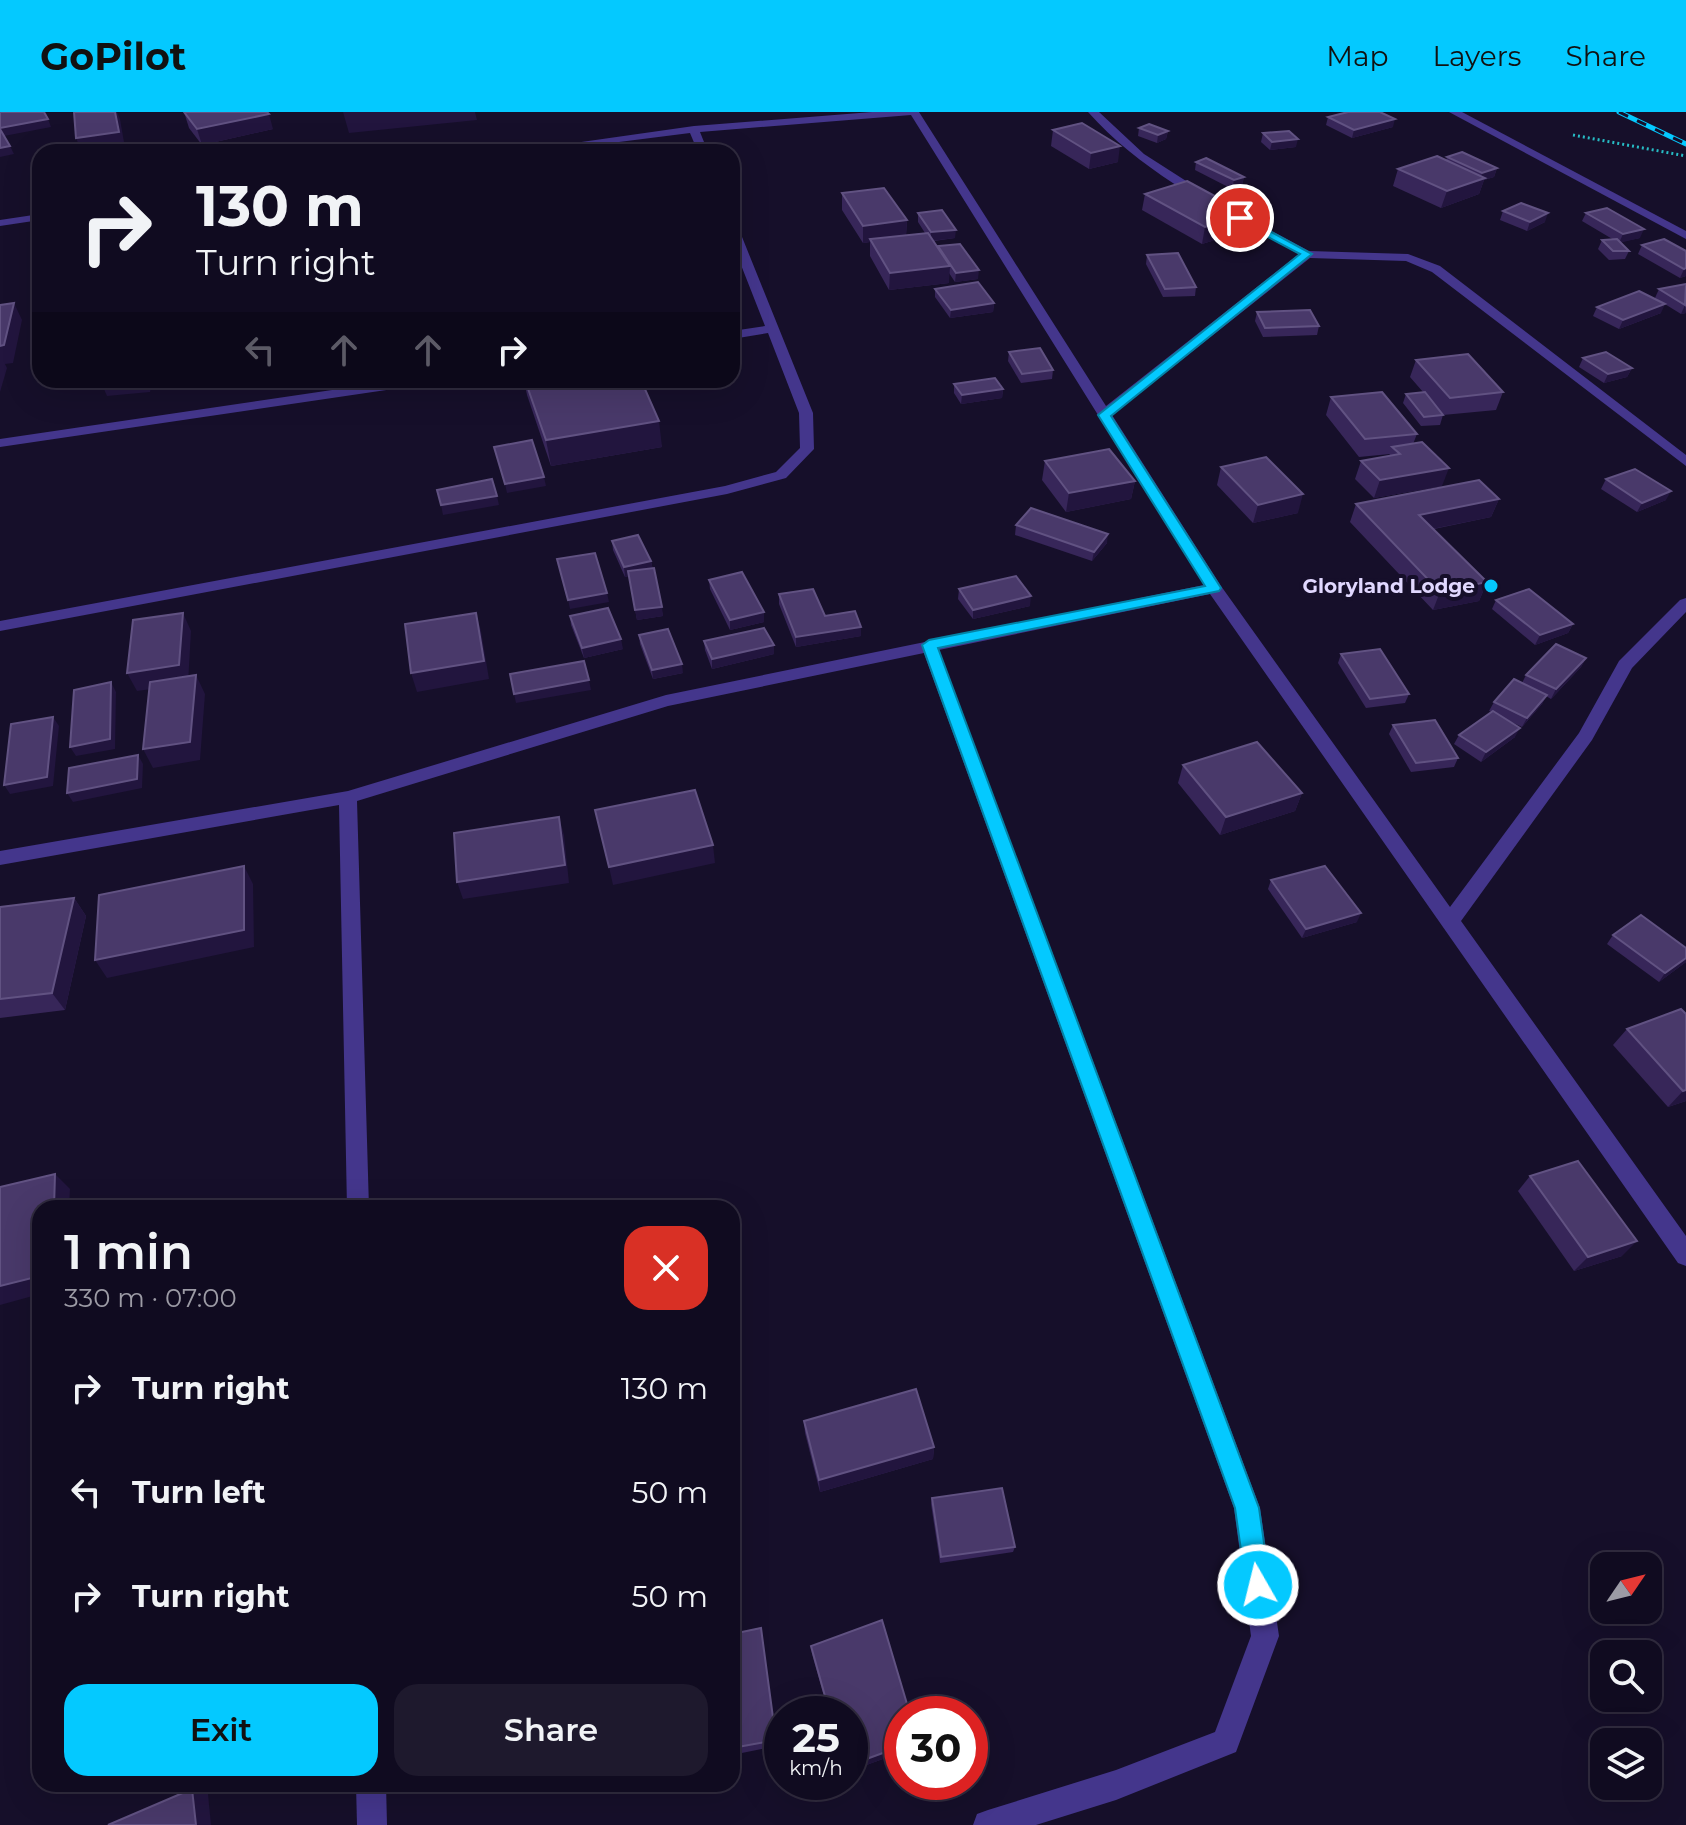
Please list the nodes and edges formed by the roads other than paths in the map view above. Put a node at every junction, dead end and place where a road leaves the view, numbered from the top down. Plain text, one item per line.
1 (913, 112) edge
2 (1093, 112) edge
3 (1454, 112) edge
4 (694, 129) junction
5 (578, 144) edge
6 (700, 144) edge
7 (32, 218) edge
8 (0, 223) edge
9 (1686, 236) edge
10 (740, 247) edge
11 (1307, 254) junction
12 (772, 329) junction
13 (740, 334) edge
14 (373, 388) edge
15 (1104, 415) junction
16 (0, 443) edge
17 (1686, 462) edge
18 (1214, 588) junction
19 (1686, 603) edge
20 (0, 626) edge
21 (929, 645) junction
22 (348, 797) junction
23 (0, 858) edge
24 (1451, 920) junction
25 (358, 1200) edge
26 (1686, 1255) edge
27 (371, 1792) edge
28 (372, 1825) edge
29 (988, 1825) edge

1 - 4 street
1 - 15 street
2 - 11 street
3 - 9 street
4 - 5 street
4 - 6 street
7 - 8 street
10 - 12 street
11 - 15 street
11 - 17 street
12 - 13 street
12 - 20 street
14 - 16 street
15 - 18 street
18 - 21 street
18 - 24 street
19 - 24 street
21 - 22 street
21 - 29 street
22 - 23 street
22 - 25 street
24 - 26 street
27 - 28 street

